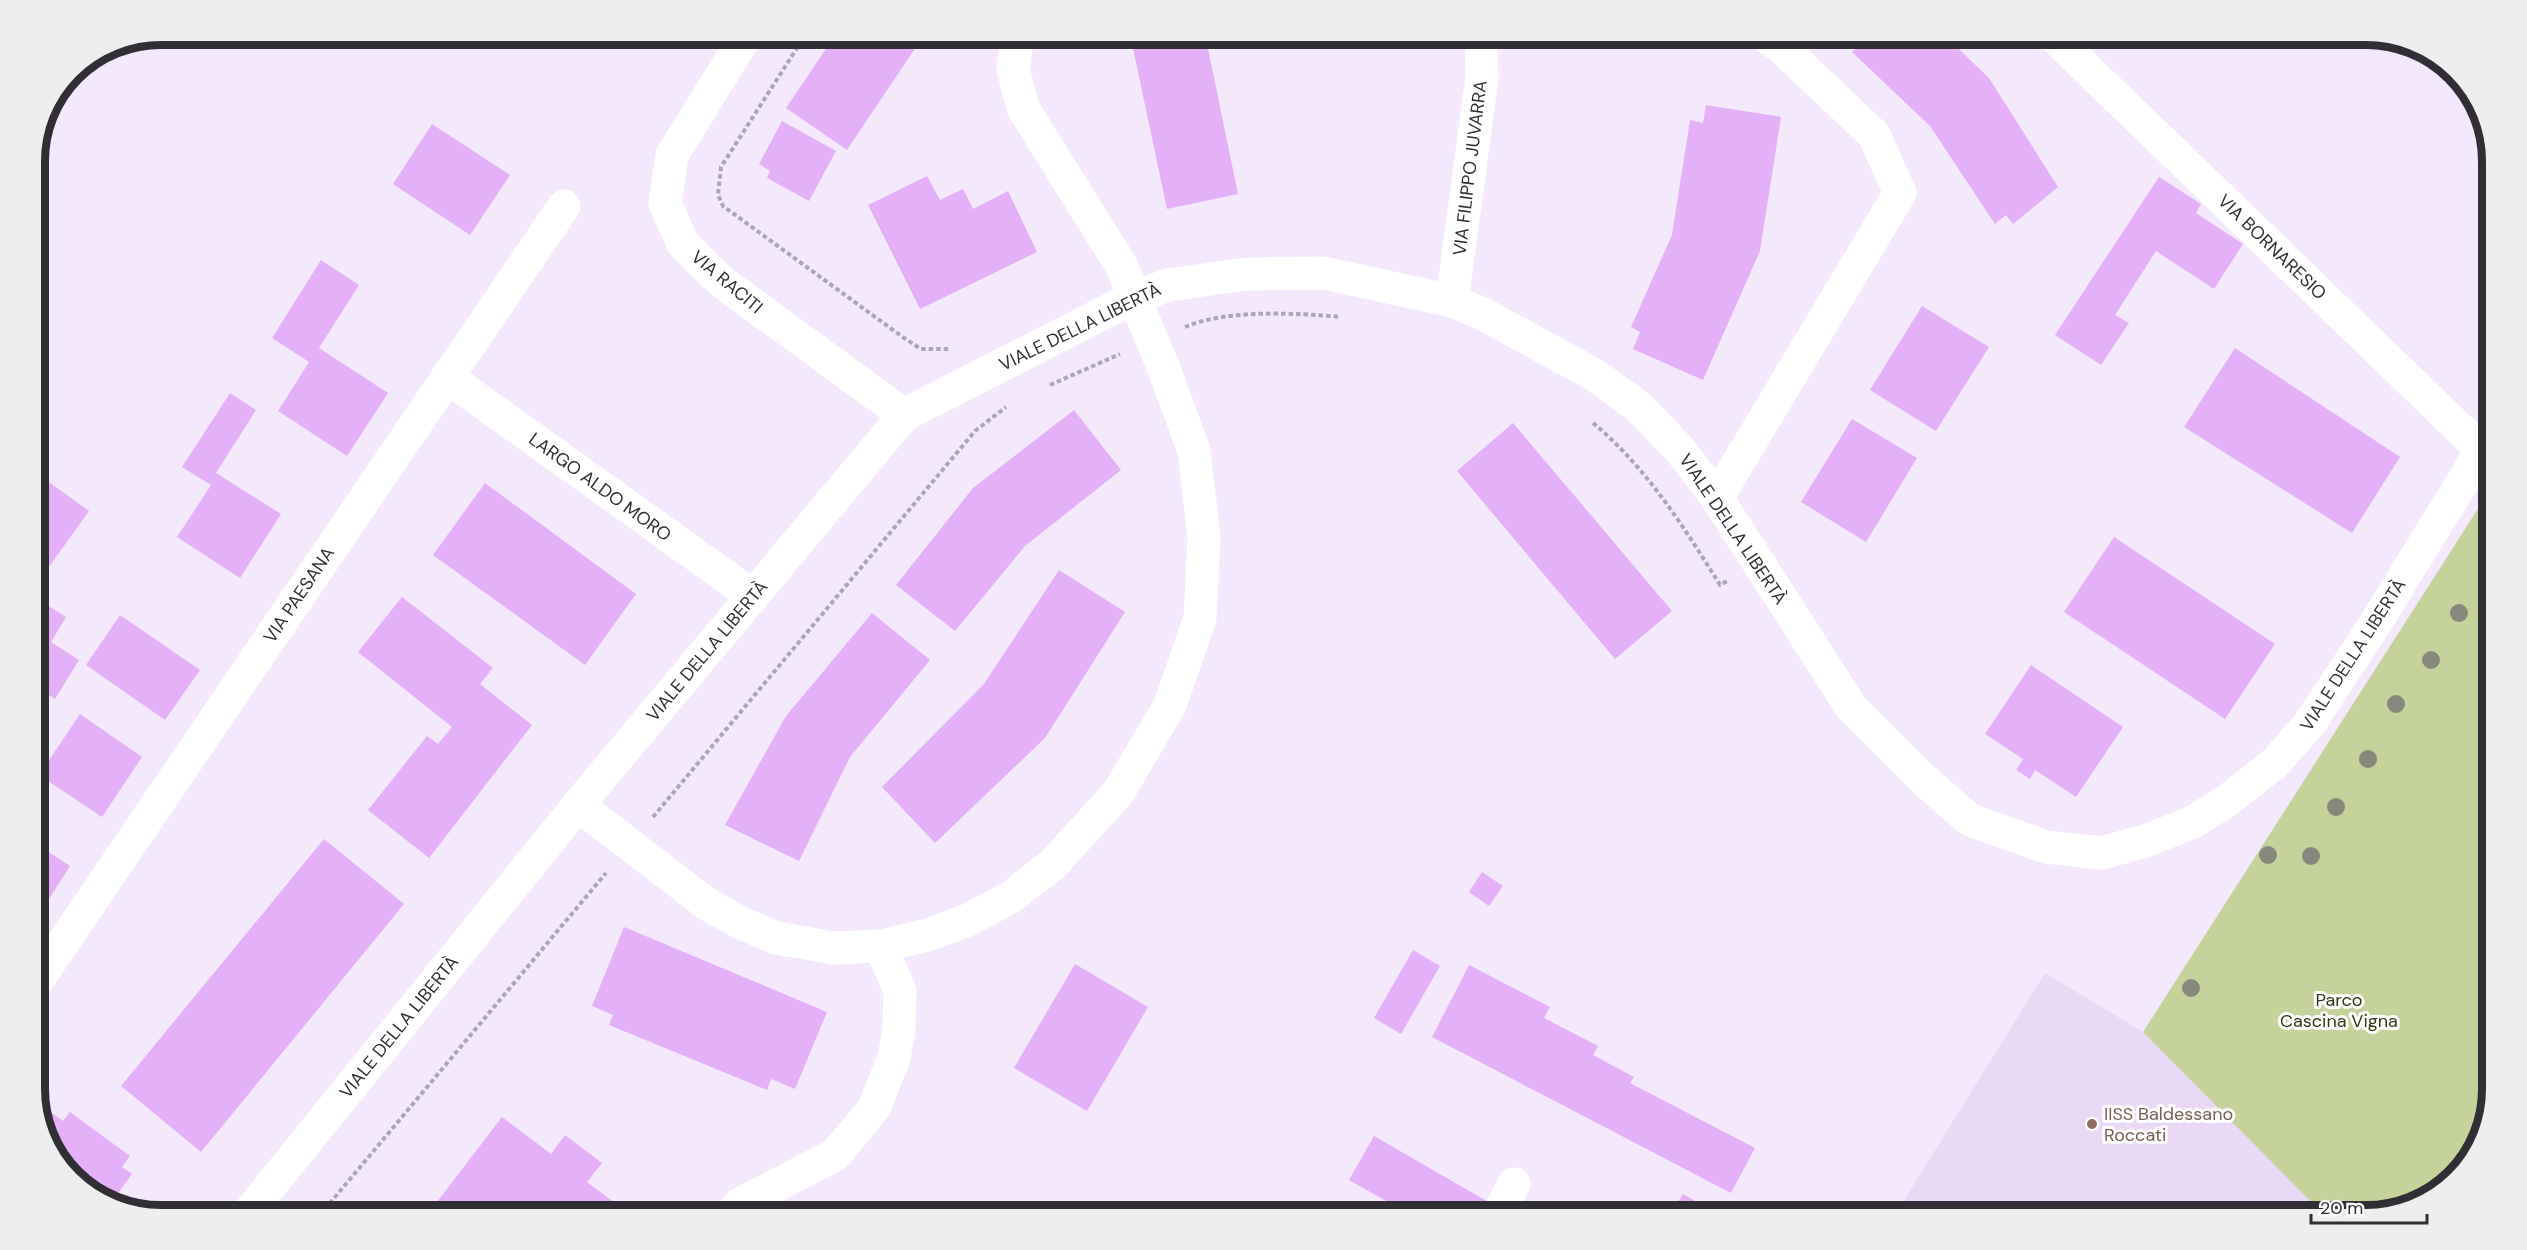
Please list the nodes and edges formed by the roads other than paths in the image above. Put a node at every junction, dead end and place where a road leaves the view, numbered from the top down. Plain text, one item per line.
1 (740, 45) edge
2 (1016, 45) edge
3 (1481, 45) edge
4 (1778, 45) edge
5 (2062, 45) edge
6 (564, 206) dead end
7 (1135, 297) junction
8 (1452, 301) junction
9 (447, 377) junction
10 (904, 415) junction
11 (2482, 450) edge
12 (2482, 463) edge
13 (1717, 498) junction
14 (753, 596) junction
15 (578, 805) junction
16 (881, 946) junction
17 (45, 969) edge
18 (1514, 1184) dead end
19 (255, 1205) edge
20 (739, 1205) edge
21 (1503, 1205) edge

1 - 10 street, VIA RACITI
2 - 7 street
3 - 8 street, VIA FILIPPO JUVARRA
4 - 13 street
5 - 11 street, VIA BORNARESIO
6 - 9 street, VIA PAESANA
7 - 8 street, VIALE DELLA LIBERTÀ
7 - 10 street, VIALE DELLA LIBERTÀ
7 - 16 street
8 - 13 street, VIALE DELLA LIBERTÀ
9 - 14 street, LARGO ALDO MORO
9 - 17 street, VIA PAESANA
10 - 14 street, VIALE DELLA LIBERTÀ
12 - 13 street, VIALE DELLA LIBERTÀ
14 - 15 street, VIALE DELLA LIBERTÀ
15 - 16 street
15 - 19 street, VIALE DELLA LIBERTÀ
16 - 20 street
18 - 21 street

